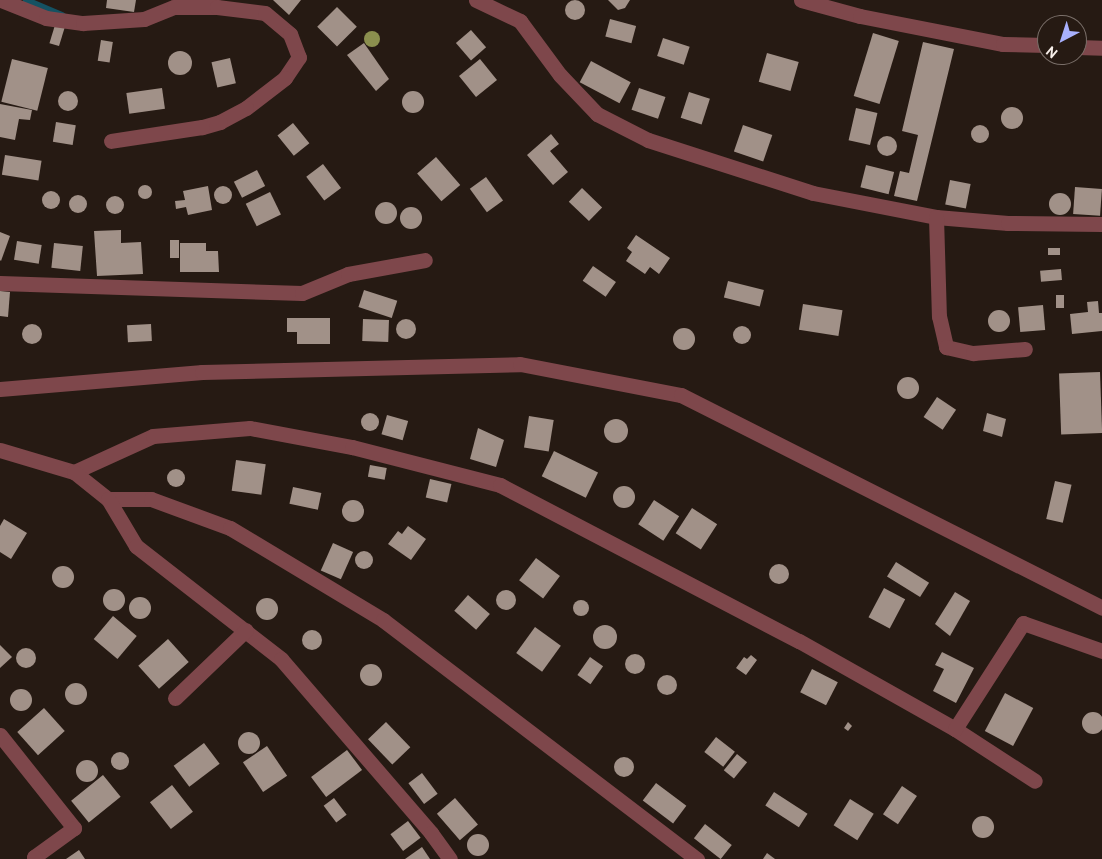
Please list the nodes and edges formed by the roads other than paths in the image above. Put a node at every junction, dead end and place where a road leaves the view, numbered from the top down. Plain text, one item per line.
1 (1, 0) edge
2 (476, 0) edge
3 (801, 0) edge
4 (1037, 46) edge
5 (1087, 47) edge
6 (1102, 48) edge
7 (111, 141) dead end
8 (936, 217) junction
9 (1102, 224) edge
10 (425, 260) dead end
11 (0, 283) edge
12 (1024, 349) dead end
13 (0, 389) edge
14 (0, 450) edge
15 (74, 472) junction
16 (108, 498) junction
17 (1102, 608) edge
18 (246, 630) junction
19 (1102, 651) edge
20 (175, 698) dead end
21 (955, 729) junction
22 (0, 735) edge
23 (1036, 780) dead end
24 (35, 859) edge
25 (450, 859) edge
26 (697, 859) edge

1 - 7 street
2 - 8 street
3 - 4 street
5 - 6 street
8 - 9 street
8 - 12 street
10 - 11 street
13 - 17 street
14 - 15 street
15 - 16 street
15 - 21 street
16 - 18 street
16 - 26 street
18 - 20 street
18 - 25 street
19 - 21 street
21 - 23 street
22 - 24 street

